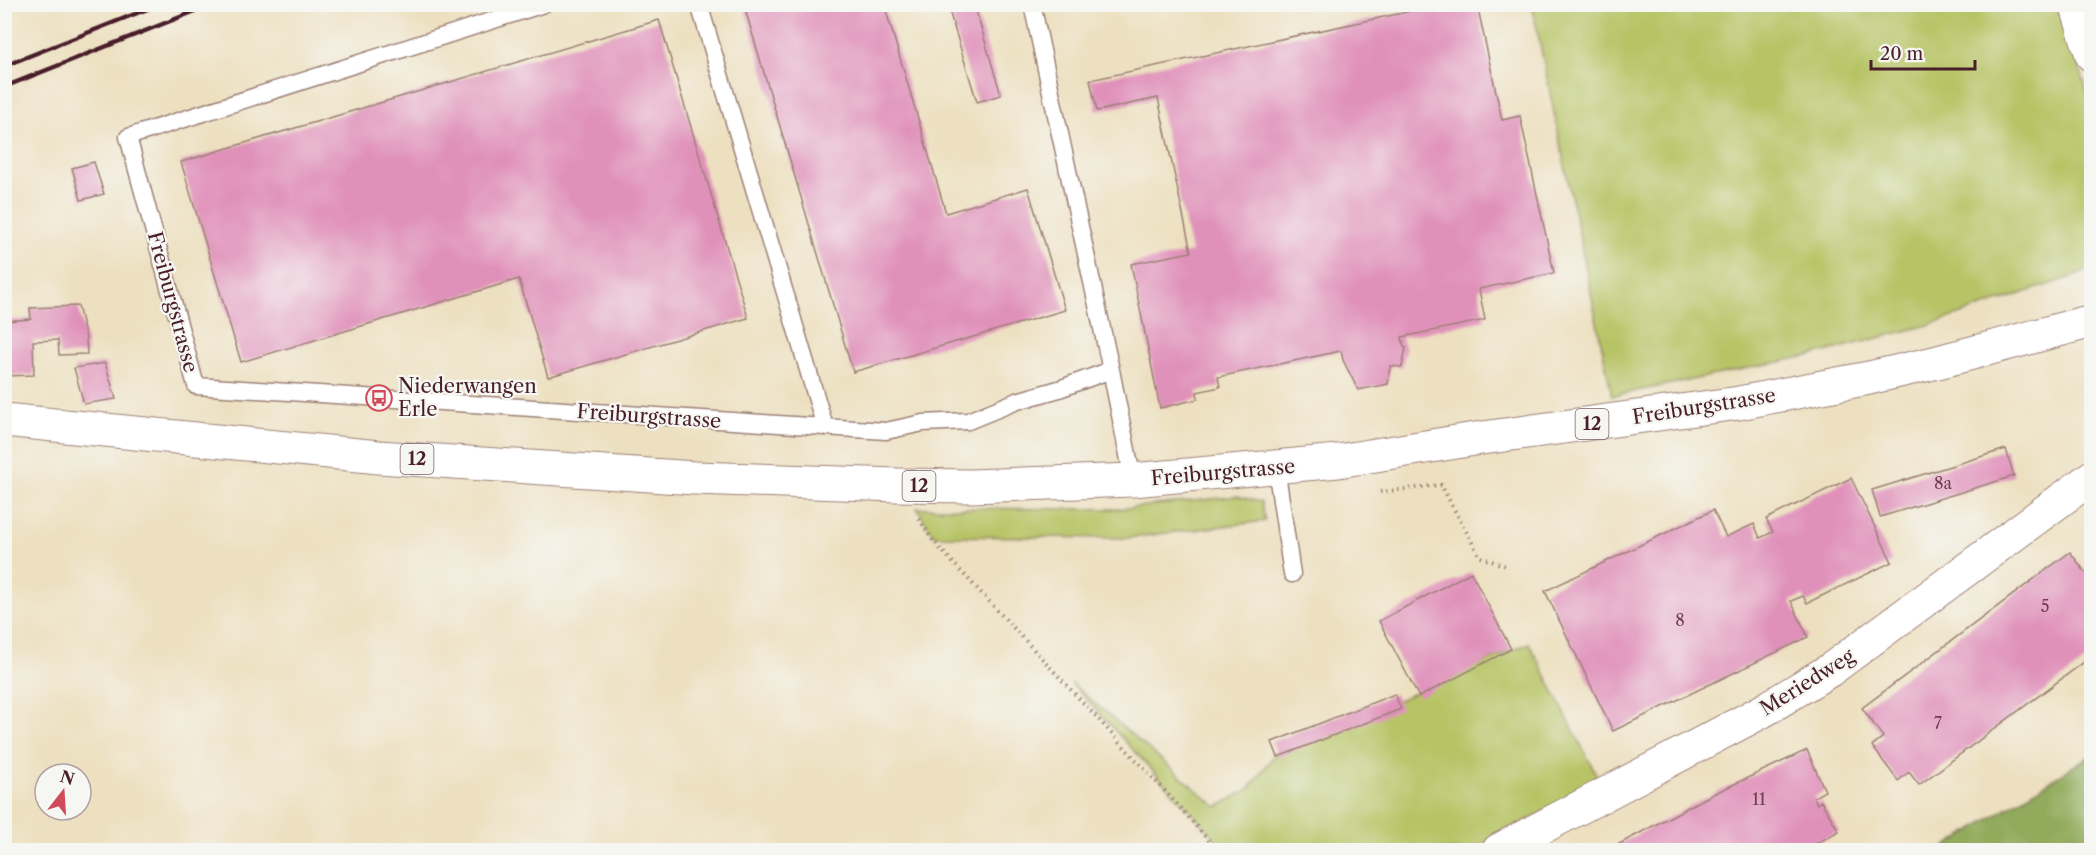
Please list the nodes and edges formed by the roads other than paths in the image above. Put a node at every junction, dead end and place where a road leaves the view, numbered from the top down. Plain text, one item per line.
1 (544, 4) edge
2 (699, 4) edge
3 (1032, 4) edge
4 (2076, 4) edge
5 (2091, 54) edge
6 (2091, 321) edge
7 (1111, 370) junction
8 (4, 420) edge
9 (825, 427) junction
10 (1276, 468) junction
11 (2091, 477) edge
12 (1132, 480) junction
13 (1292, 574) dead end
14 (1499, 850) edge

1 - 9 lane, Freiburgstrasse
2 - 9 lane
3 - 7 lane
4 - 5 main road
6 - 10 main road, Freiburgstrasse / 12
7 - 9 lane, Freiburgstrasse
7 - 12 lane, Freiburgstrasse
8 - 12 main road, Freiburgstrasse / 12
10 - 12 main road, Freiburgstrasse / 12
10 - 13 lane
11 - 14 main road, Meriedweg

